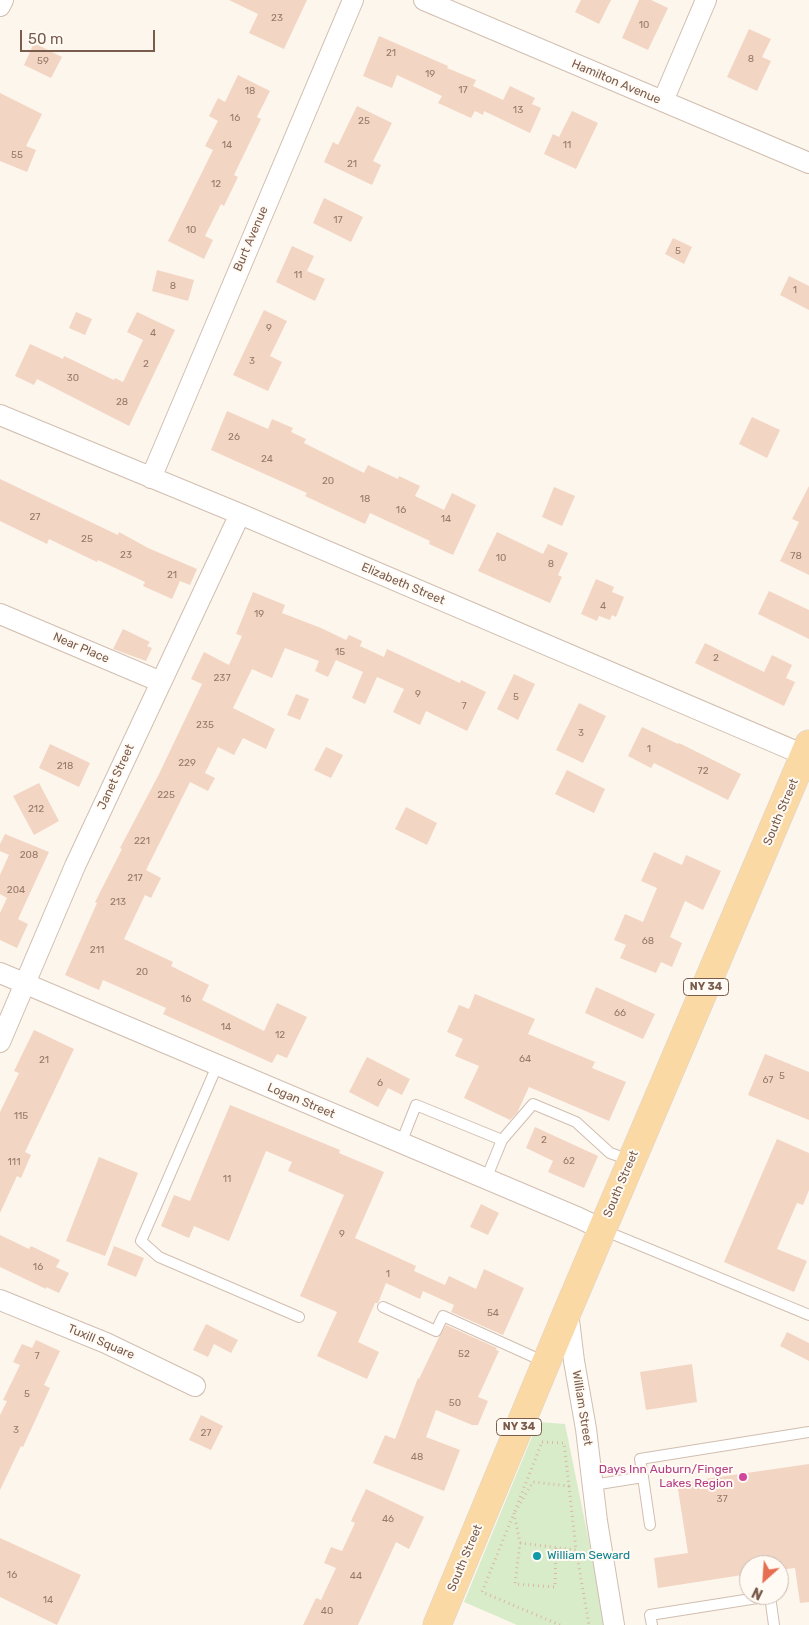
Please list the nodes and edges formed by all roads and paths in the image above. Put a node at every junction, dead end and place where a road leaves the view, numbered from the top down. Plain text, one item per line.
1 (2, 0) edge
2 (353, 0) edge
3 (424, 0) edge
4 (706, 0) edge
5 (0, 6) edge
6 (663, 101) junction
7 (809, 163) edge
8 (0, 415) edge
9 (151, 478) junction
10 (240, 514) junction
11 (0, 614) edge
12 (161, 682) junction
13 (808, 752) edge
14 (0, 973) edge
15 (25, 983) junction
16 (0, 1042) edge
17 (217, 1066) junction
18 (502, 1140) junction
19 (400, 1143) junction
20 (631, 1161) junction
21 (486, 1179) junction
22 (602, 1229) junction
23 (2, 1306) edge
24 (383, 1307) dead end
25 (568, 1310) junction
26 (809, 1315) edge
27 (299, 1317) dead end
28 (546, 1363) junction
29 (194, 1386) dead end
30 (809, 1432) edge
31 (643, 1477) junction
32 (593, 1485) junction
33 (569, 1486) junction
34 (514, 1513) junction
35 (650, 1525) dead end
36 (520, 1542) junction
37 (556, 1548) junction
38 (576, 1550) junction
39 (436, 1625) edge
40 (560, 1625) edge
41 (589, 1625) edge
42 (614, 1625) edge
43 (652, 1625) edge
44 (774, 1625) edge

1 - 5 street
2 - 9 street, Burt Avenue
3 - 6 street, Hamilton Avenue
4 - 6 street
6 - 7 street, Hamilton Avenue
8 - 9 street, Elizabeth Street
9 - 10 street, Elizabeth Street
10 - 12 street, Janet Street
10 - 13 street, Elizabeth Street
11 - 12 street, Near Place
12 - 15 street, Janet Street
13 - 20 main road, South Street / NY 34
14 - 15 street, Logan Street
15 - 16 street, Janet Street
15 - 17 street, Logan Street
17 - 19 street, Logan Street
17 - 27 lane
18 - 19 lane
18 - 20 lane
18 - 21 lane
19 - 21 street, Logan Street
20 - 22 main road, South Street / NY 34
21 - 22 street, Logan Street
22 - 25 main road, South Street / NY 34
22 - 26 lane
23 - 29 street, Tuxill Square
24 - 28 lane
25 - 28 main road, South Street / NY 34
25 - 32 street, William Street
28 - 39 main road, South Street / NY 34
30 - 31 lane
31 - 32 lane
31 - 35 lane
32 - 42 street, William Street
33 - 34 path
33 - 34 path
33 - 38 path
34 - 36 path
34 - 40 path
36 - 37 path
36 - 37 path
37 - 38 path
38 - 41 path
43 - 44 lane

